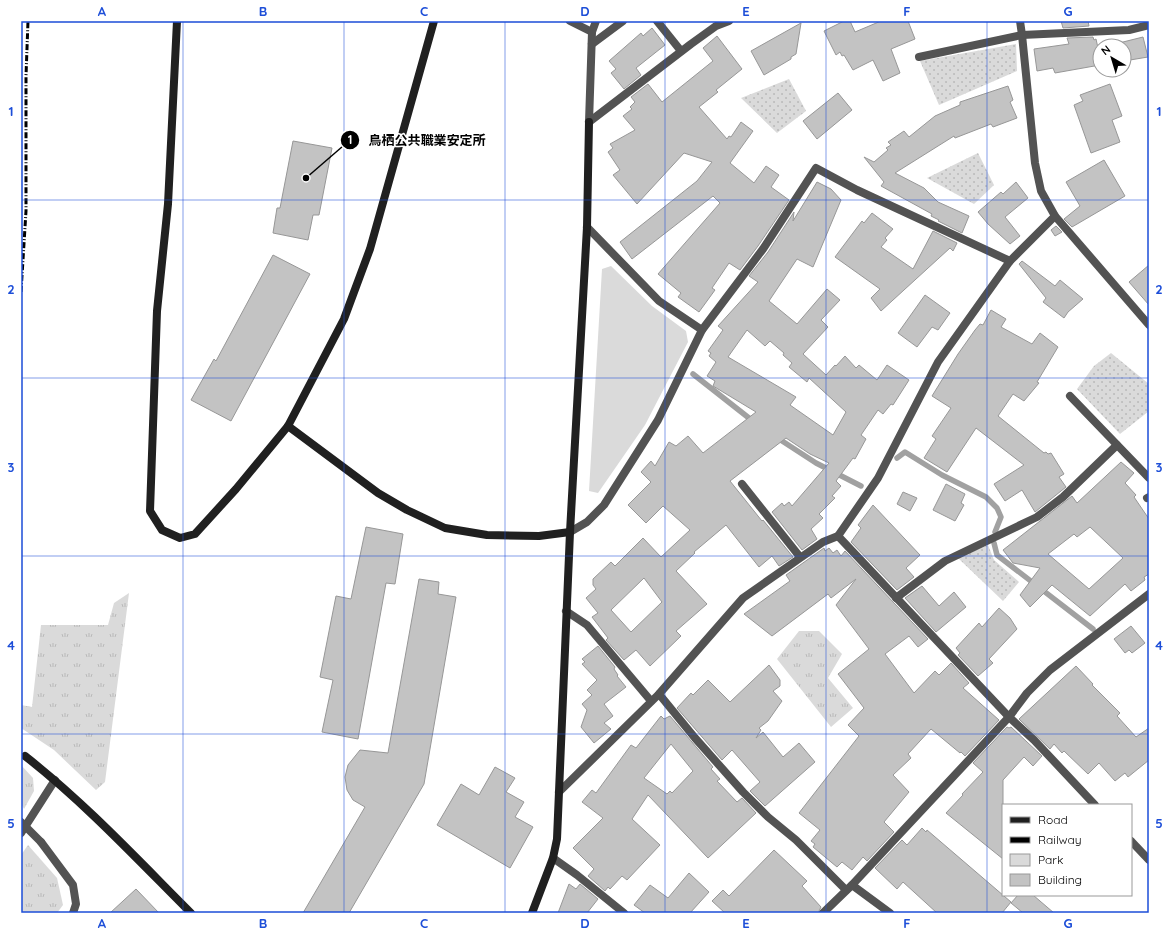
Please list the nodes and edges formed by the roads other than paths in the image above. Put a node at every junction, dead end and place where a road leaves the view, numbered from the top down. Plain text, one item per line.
1 (177, 21) edge
2 (434, 21) edge
3 (570, 21) edge
4 (596, 21) edge
5 (623, 21) edge
6 (658, 21) edge
7 (729, 21) edge
8 (1020, 21) edge
9 (1149, 25) edge
10 (592, 32) junction
11 (1022, 35) junction
12 (592, 44) junction
13 (681, 51) junction
14 (919, 57) dead end
15 (589, 122) junction
16 (1055, 216) junction
17 (587, 228) junction
18 (1010, 261) junction
19 (1149, 325) edge
20 (702, 330) junction
21 (1070, 396) dead end
22 (288, 426) junction
23 (1117, 446) junction
24 (1149, 478) edge
25 (742, 484) dead end
26 (570, 532) junction
27 (838, 536) junction
28 (800, 558) junction
29 (1149, 594) edge
30 (896, 598) junction
31 (566, 611) junction
32 (659, 694) junction
33 (651, 701) junction
34 (1009, 717) junction
35 (25, 756) dead end
36 (55, 780) junction
37 (559, 792) junction
38 (1094, 804) edge
39 (21, 822) edge
40 (21, 833) edge
41 (1132, 842) edge
42 (553, 858) junction
43 (1149, 860) edge
44 (849, 887) junction
45 (73, 913) edge
46 (191, 913) edge
47 (532, 913) edge
48 (624, 913) edge
49 (822, 913) edge
50 (890, 913) edge

1 - 22 street
2 - 22 street
3 - 10 street
4 - 10 street
5 - 12 street
6 - 13 street
7 - 13 street
8 - 11 street
9 - 11 street
10 - 12 street
11 - 14 street
11 - 16 street
12 - 15 street
13 - 15 street
15 - 17 street
16 - 18 street
16 - 19 street
17 - 20 street
17 - 26 street
18 - 20 street
18 - 27 street
20 - 26 street
21 - 23 street
22 - 26 street
23 - 24 street
23 - 30 street
25 - 28 street
26 - 31 street
27 - 28 street
27 - 30 street
28 - 32 street
29 - 34 street
30 - 34 street
31 - 33 street
31 - 37 street
32 - 33 street
32 - 44 street
33 - 37 street
34 - 38 street
34 - 44 street
35 - 36 street
36 - 40 street
36 - 46 street
37 - 42 street
39 - 45 street, bridge
41 - 43 street
42 - 47 street
42 - 48 street
44 - 49 street
44 - 50 street

